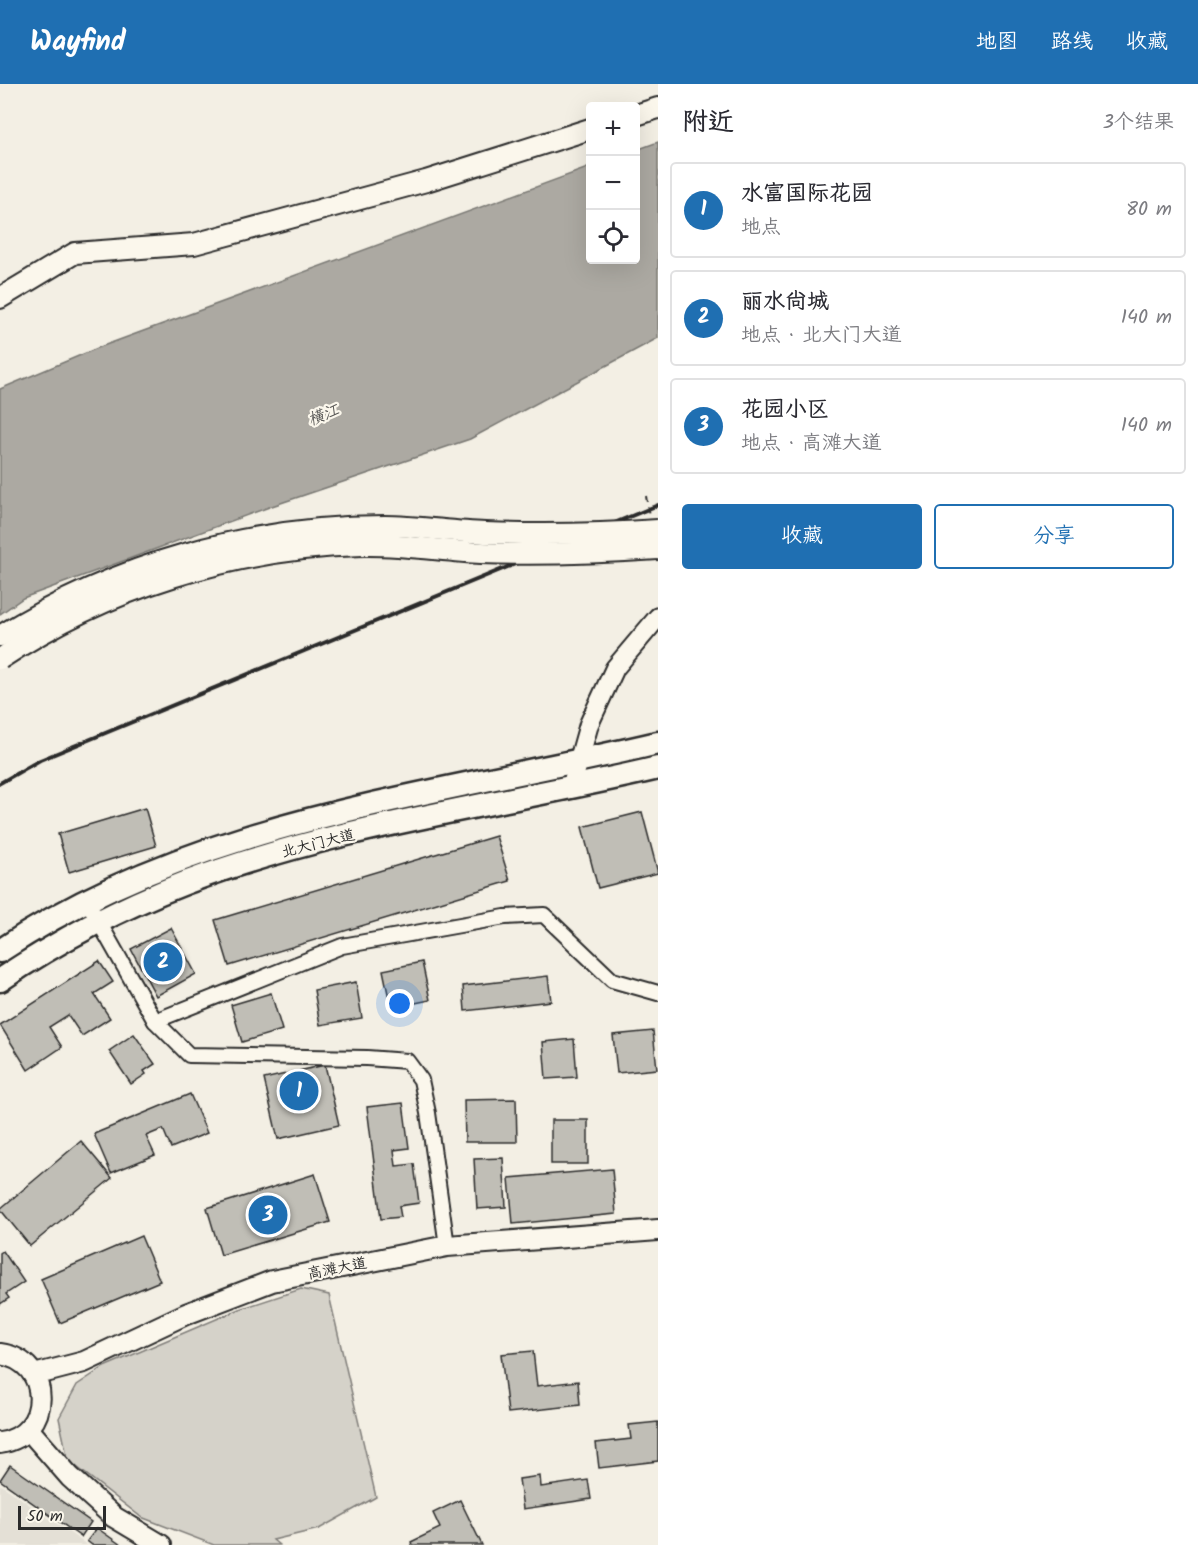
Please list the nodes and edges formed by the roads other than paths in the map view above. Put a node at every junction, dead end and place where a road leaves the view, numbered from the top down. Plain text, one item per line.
1 (658, 108) edge
2 (640, 114) edge
3 (586, 131) edge
4 (0, 298) edge
5 (658, 530) edge
6 (658, 549) edge
7 (658, 617) edge
8 (0, 636) edge
9 (0, 659) edge
10 (658, 743) edge
11 (578, 762) junction
12 (658, 768) edge
13 (571, 788) junction
14 (87, 900) junction
15 (99, 921) junction
16 (0, 951) edge
17 (0, 980) edge
18 (658, 993) edge
19 (154, 1021) junction
20 (658, 1230) edge
21 (447, 1246) junction
22 (0, 1354) edge
23 (34, 1375) junction
24 (28, 1430) junction
25 (0, 1443) edge
26 (161, 1545) edge

1 - 2 main road
3 - 4 main road
5 - 8 main road, bridge
6 - 9 main road, bridge
7 - 11 street
10 - 11 highway, 北大门大道
11 - 13 street
11 - 14 highway, 北大门大道
12 - 13 highway, 北大门大道
13 - 15 highway, 北大门大道
14 - 15 street
14 - 16 highway, 北大门大道
15 - 17 highway, 北大门大道
15 - 19 street
18 - 19 street
19 - 21 street
20 - 21 main road, 高滩大道
21 - 23 main road, 高滩大道
22 - 23 main road
23 - 24 main road
24 - 25 main road
24 - 26 main road

